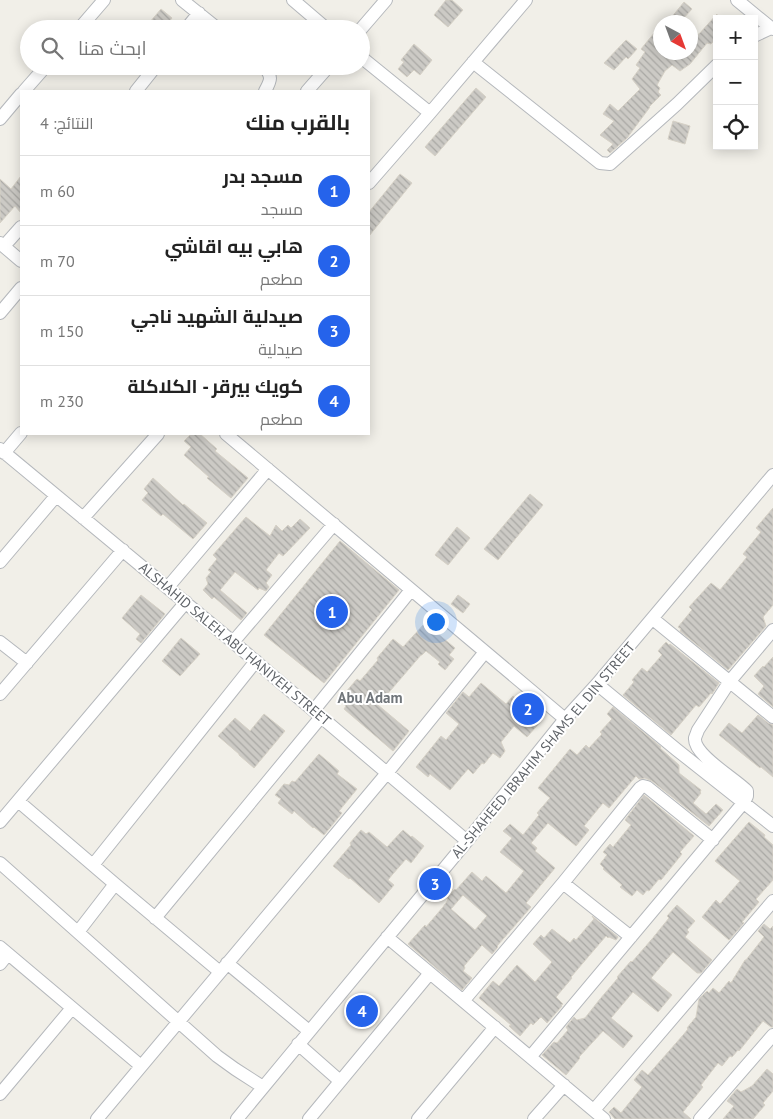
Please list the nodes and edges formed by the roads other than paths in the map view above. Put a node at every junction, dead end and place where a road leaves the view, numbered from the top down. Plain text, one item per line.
1 (104, 0) edge
2 (182, 0) edge
3 (293, 0) edge
4 (526, 0) edge
5 (742, 1) edge
6 (381, 2) edge
7 (199, 13) junction
8 (87, 20) edge
9 (193, 20) edge
10 (207, 20) edge
11 (317, 20) edge
12 (368, 20) edge
13 (772, 28) edge
14 (758, 34) edge
15 (473, 62) junction
16 (370, 63) edge
17 (713, 70) edge
18 (38, 75) edge
19 (149, 75) edge
20 (270, 75) edge
21 (321, 75) edge
22 (25, 90) edge
23 (137, 90) edge
24 (266, 90) edge
25 (308, 90) edge
26 (20, 95) edge
27 (430, 113) junction
28 (0, 118) edge
29 (370, 179) edge
30 (20, 228) edge
31 (2, 244) edge
32 (20, 260) edge
33 (20, 289) edge
34 (0, 314) edge
35 (20, 434) edge
36 (157, 435) edge
37 (227, 435) edge
38 (2, 451) edge
39 (268, 469) junction
40 (773, 475) edge
41 (56, 496) junction
42 (83, 518) junction
43 (334, 524) junction
44 (123, 550) junction
45 (0, 562) edge
46 (168, 587) junction
47 (411, 590) junction
48 (186, 602) junction
49 (652, 619) junction
50 (773, 630) edge
51 (0, 642) edge
52 (233, 642) junction
53 (485, 652) junction
54 (256, 661) junction
55 (26, 663) junction
56 (730, 681) junction
57 (597, 684) junction
58 (0, 694) edge
59 (318, 713) junction
60 (773, 716) edge
61 (565, 719) junction
62 (386, 772) junction
63 (18, 801) junction
64 (744, 802) junction
65 (0, 822) edge
66 (773, 826) edge
67 (713, 840) junction
68 (467, 841) junction
69 (0, 863) edge
70 (93, 865) junction
71 (563, 883) junction
72 (115, 884) junction
73 (773, 901) edge
74 (155, 918) junction
75 (78, 932) junction
76 (387, 937) junction
77 (631, 937) junction
78 (3, 955) edge
79 (224, 967) junction
80 (430, 973) junction
81 (464, 1000) junction
82 (72, 1008) junction
83 (178, 1022) junction
84 (495, 1027) junction
85 (309, 1031) junction
86 (773, 1035) edge
87 (298, 1044) junction
88 (531, 1056) junction
89 (141, 1066) junction
90 (340, 1081) junction
91 (564, 1085) junction
92 (263, 1087) junction
93 (0, 1094) edge
94 (594, 1110) junction
95 (97, 1119) edge
96 (237, 1119) edge
97 (309, 1119) edge
98 (418, 1119) edge
99 (534, 1119) edge
100 (604, 1119) edge
101 (700, 1119) edge

1 - 8 street
2 - 7 street
3 - 11 street
4 - 15 street
5 - 13 street
6 - 12 street
7 - 9 street
7 - 10 street
13 - 14 street
15 - 17 street
15 - 27 street
16 - 27 street
18 - 22 street
19 - 23 street
20 - 24 street
21 - 25 street
26 - 28 street
27 - 29 street
30 - 31 street
31 - 32 street
33 - 34 street
35 - 38 street
36 - 42 street
37 - 39 street
38 - 41 street, ALSHAHID SALEH ABU HANIYEH STREET
39 - 43 street
39 - 46 street
40 - 49 street, AL-SHAHEED IBRAHIM SHAMS EL DIN STREET
41 - 42 street, ALSHAHID SALEH ABU HANIYEH STREET
41 - 45 street
42 - 44 street, ALSHAHID SALEH ABU HANIYEH STREET
43 - 47 street
43 - 52 street
44 - 46 street, ALSHAHID SALEH ABU HANIYEH STREET
44 - 55 street
46 - 48 street, ALSHAHID SALEH ABU HANIYEH STREET
47 - 53 street
47 - 59 street
48 - 52 street, ALSHAHID SALEH ABU HANIYEH STREET
48 - 63 street
49 - 56 street
49 - 57 street, AL-SHAHEED IBRAHIM SHAMS EL DIN STREET
50 - 56 street
51 - 55 street
52 - 54 street, ALSHAHID SALEH ABU HANIYEH STREET
53 - 61 street
53 - 62 street
54 - 59 street, ALSHAHID SALEH ABU HANIYEH STREET
54 - 70 street
55 - 58 street
56 - 60 street
56 - 64 street
57 - 61 street, AL-SHAHEED IBRAHIM SHAMS EL DIN STREET
57 - 64 street
59 - 62 street, ALSHAHID SALEH ABU HANIYEH STREET
59 - 74 street
61 - 68 street, AL-SHAHEED IBRAHIM SHAMS EL DIN STREET
62 - 68 street, ALSHAHID SALEH ABU HANIYEH STREET
62 - 79 street
63 - 65 street
63 - 70 street
64 - 66 street
64 - 67 street
67 - 71 street
67 - 77 street
68 - 76 street, AL-SHAHEED IBRAHIM SHAMS EL DIN STREET
69 - 75 street
70 - 72 street
71 - 77 street
71 - 81 street
72 - 74 street
72 - 75 street
73 - 94 street
74 - 79 street
75 - 83 street
76 - 80 street
76 - 85 street, AL-SHAHEED IBRAHIM SHAMS EL DIN STREET
77 - 88 street
78 - 82 street
79 - 83 street
79 - 85 street
80 - 81 street
80 - 90 street
81 - 84 street
82 - 89 street
82 - 93 street
83 - 89 street
83 - 92 street
84 - 88 street
84 - 98 street
85 - 87 street, AL-SHAHEED IBRAHIM SHAMS EL DIN STREET
86 - 101 street
87 - 90 street
87 - 92 street, AL-SHAHEED IBRAHIM SHAMS EL DIN STREET
88 - 91 street
89 - 95 street
90 - 97 street
91 - 94 street
91 - 99 street
92 - 96 street, AL-SHAHEED IBRAHIM SHAMS EL DIN STREET
94 - 100 street

